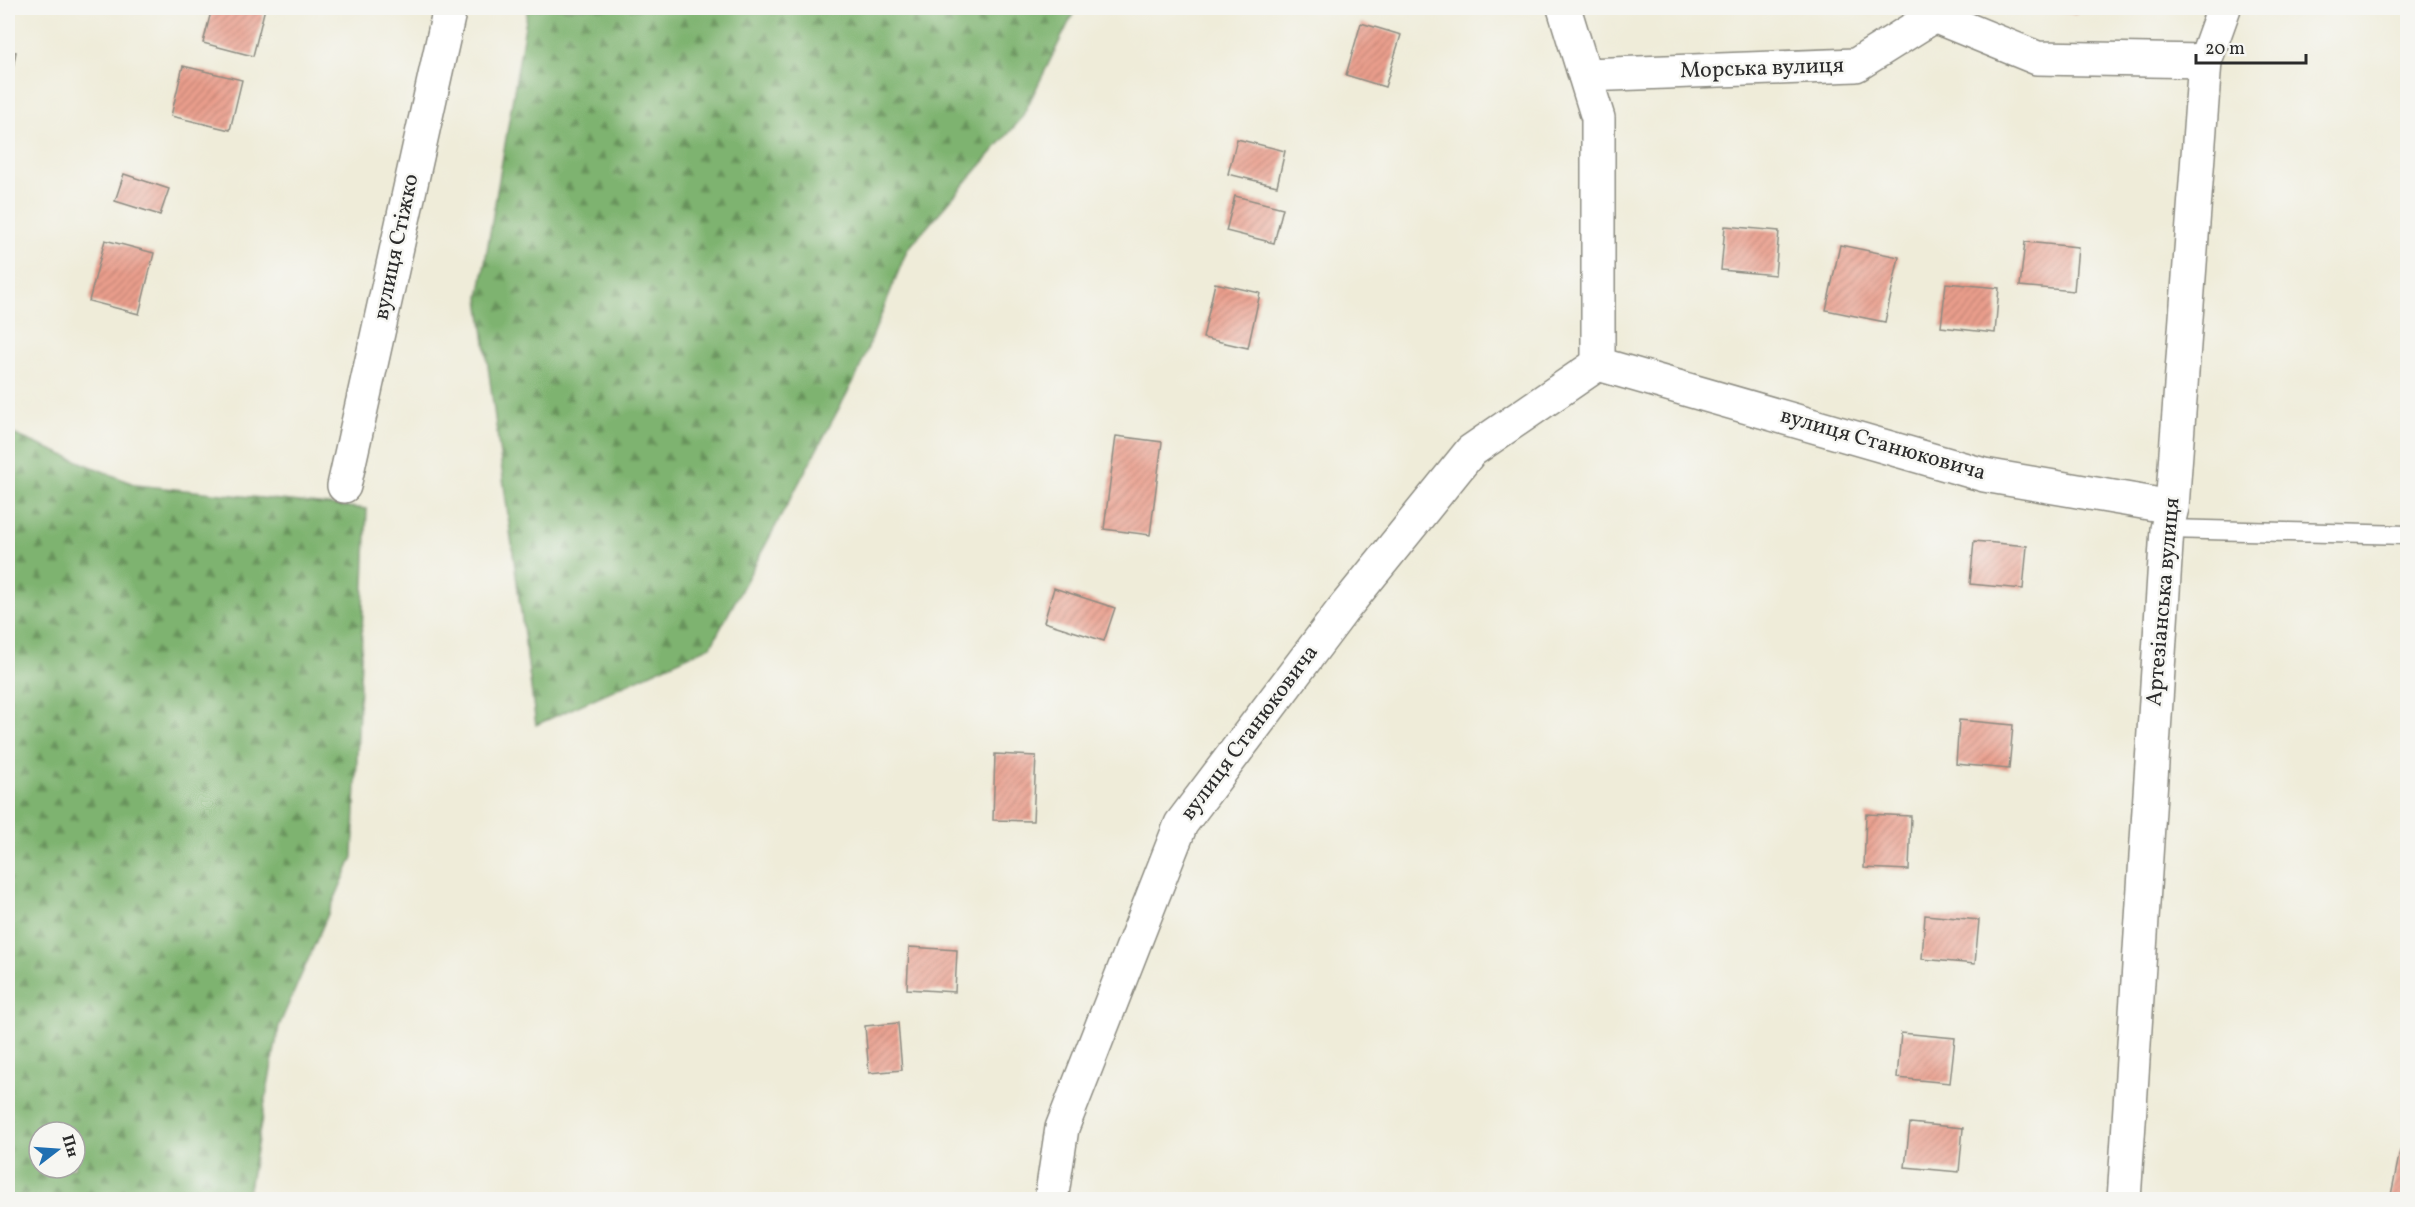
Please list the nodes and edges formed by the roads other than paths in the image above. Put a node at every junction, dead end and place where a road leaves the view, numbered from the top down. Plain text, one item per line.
1 (450, 8) edge
2 (1564, 8) edge
3 (2224, 8) edge
4 (1935, 12) edge
5 (2205, 61) junction
6 (1585, 75) junction
7 (1598, 364) junction
8 (344, 486) dead end
9 (2170, 518) junction
10 (2408, 536) edge
11 (1051, 1200) edge
12 (2124, 1200) edge

1 - 8 street, вулиця Стіжко
2 - 6 street
3 - 5 street, Артезіанська вулиця
4 - 5 street, Морська вулиця
4 - 6 street, Морська вулиця
5 - 9 street, Артезіанська вулиця
6 - 7 street
7 - 9 street, вулиця Станюковича
7 - 11 street, вулиця Станюковича
9 - 10 lane
9 - 12 street, Артезіанська вулиця

